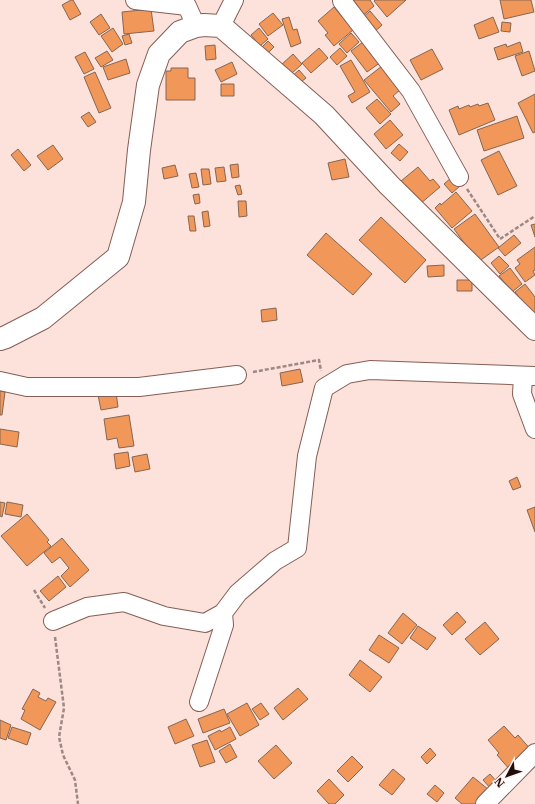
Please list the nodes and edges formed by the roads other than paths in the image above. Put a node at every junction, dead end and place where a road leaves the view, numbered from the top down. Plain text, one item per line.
1 (135, 0) edge
2 (234, 0) edge
3 (338, 0) edge
4 (196, 26) junction
5 (221, 26) junction
6 (459, 177) road end
7 (535, 329) edge
8 (0, 339) edge
9 (237, 375) road end
10 (529, 376) edge
11 (0, 381) edge
12 (535, 429) edge
13 (223, 613) junction
14 (53, 621) road end
15 (198, 702) dead end
16 (535, 753) edge
17 (485, 804) edge

1 - 4 street
2 - 5 street
3 - 6 street
4 - 5 street
4 - 8 street
5 - 7 street
9 - 11 street
10 - 12 street
10 - 13 street
13 - 14 street
13 - 15 street
16 - 17 street

